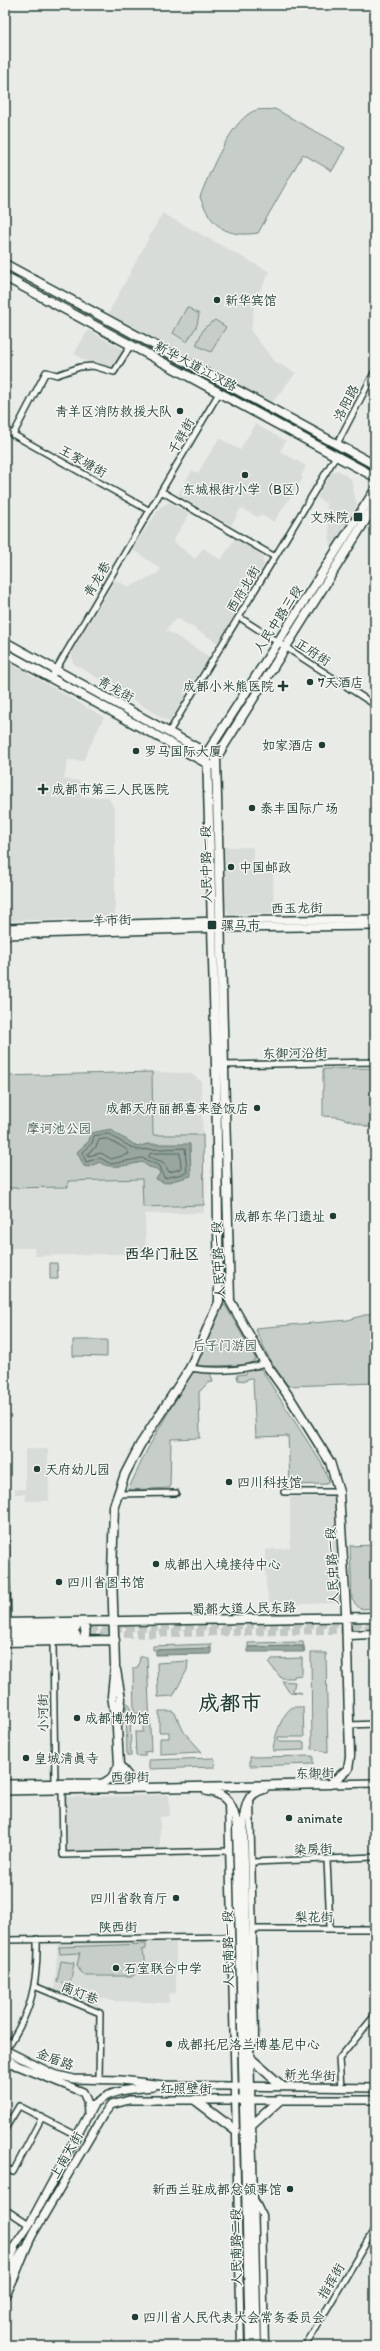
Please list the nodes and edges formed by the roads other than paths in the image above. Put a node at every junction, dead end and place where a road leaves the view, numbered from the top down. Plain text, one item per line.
1 (5, 264) edge
2 (5, 277) edge
3 (131, 345) junction
4 (375, 371) edge
5 (219, 393) junction
6 (5, 430) edge
7 (13, 435) junction
8 (337, 444) junction
9 (336, 456) junction
10 (375, 465) edge
11 (375, 477) edge
12 (375, 490) edge
13 (161, 491) junction
14 (374, 508) edge
15 (150, 511) junction
16 (275, 557) junction
17 (239, 617) junction
18 (5, 642) edge
19 (281, 644) junction
20 (5, 653) edge
21 (56, 670) junction
22 (51, 678) junction
23 (375, 705) edge
24 (169, 732) junction
25 (207, 753) junction
26 (216, 758) junction
27 (207, 764) junction
28 (216, 768) junction
29 (375, 918) edge
30 (220, 924) junction
31 (211, 925) junction
32 (375, 926) edge
33 (5, 928) edge
34 (5, 935) edge
35 (375, 1062) edge
36 (220, 1065) junction
37 (230, 1301) junction
38 (219, 1302) junction
39 (265, 1363) junction
40 (190, 1368) junction
41 (284, 1492) dead end
42 (339, 1492) junction
43 (117, 1494) junction
44 (176, 1494) dead end
45 (5, 1498) edge
46 (346, 1618) junction
47 (375, 1618) edge
48 (114, 1621) junction
49 (6, 1625) edge
50 (78, 1632) junction
51 (375, 1634) edge
52 (347, 1635) junction
53 (5, 1636) edge
54 (115, 1640) junction
55 (5, 1642) edge
56 (53, 1642) junction
57 (375, 1724) edge
58 (349, 1725) junction
59 (118, 1765) junction
60 (375, 1783) edge
61 (5, 1784) edge
62 (55, 1784) junction
63 (330, 1784) junction
64 (293, 1785) junction
65 (255, 1786) joint
66 (147, 1788) junction
67 (182, 1788) junction
68 (62, 1790) junction
69 (5, 1791) edge
70 (250, 1796) junction
71 (228, 1801) junction
72 (229, 1851) junction
73 (375, 1857) edge
74 (327, 1860) junction
75 (253, 1862) junction
76 (330, 1927) junction
77 (254, 1929) junction
78 (375, 1929) edge
79 (231, 1937) junction
80 (38, 1939) junction
81 (5, 1940) edge
82 (34, 1986) junction
83 (375, 2015) edge
84 (5, 2051) edge
85 (249, 2054) junction
86 (5, 2060) edge
87 (16, 2065) joint
88 (99, 2080) junction
89 (163, 2085) junction
90 (247, 2086) junction
91 (282, 2086) junction
92 (235, 2087) junction
93 (341, 2088) junction
94 (375, 2088) edge
95 (129, 2100) joint
96 (195, 2100) junction
97 (235, 2100) junction
98 (247, 2100) junction
99 (280, 2100) junction
100 (375, 2100) edge
101 (88, 2112) junction
102 (42, 2117) junction
103 (251, 2126) junction
104 (5, 2129) edge
105 (236, 2131) junction
106 (76, 2135) junction
107 (5, 2167) edge
108 (253, 2196) junction
109 (5, 2209) edge
110 (28, 2225) junction
111 (375, 2228) edge
112 (14, 2250) junction
113 (24, 2250) junction
114 (5, 2260) edge
115 (7, 2272) edge
116 (5, 2284) edge
117 (5, 2296) edge
118 (242, 2346) edge
119 (250, 2346) edge
120 (257, 2346) edge
121 (265, 2346) edge
122 (305, 2346) edge

1 - 8 main road, 新华大道江汉路
2 - 3 main road, 新华大道江汉路
3 - 5 main road, 新华大道江汉路
3 - 7 street
4 - 8 street, 洛阳路
5 - 9 main road, 新华大道江汉路
5 - 13 street, 千祥街
6 - 7 street, 王家塘街
7 - 15 street, 王家塘街
8 - 10 main road, 新华大道江汉路
9 - 11 main road, 新华大道江汉路
9 - 16 street, 西府北街
12 - 19 main road, 人民中路三段
13 - 15 street, 青龙巷
13 - 16 street
14 - 19 main road, 人民中路三段
15 - 21 street, 青龙巷
16 - 17 street, 西府北街
17 - 19 street, 正府街
17 - 24 street, 西府北街
18 - 21 main road, 青龙街
19 - 23 street, 正府街
19 - 25 main road, 人民中路三段
19 - 26 main road, 人民中路三段
20 - 22 main road, 青龙街
21 - 22 street, 青龙巷
21 - 24 main road, 青龙街
22 - 27 main road, 青龙街
24 - 25 main road, 青龙街
25 - 26 main road, 青龙街
25 - 27 main road
26 - 28 main road
27 - 28 main road, 青龙街
27 - 31 main road, 人民中路一段
28 - 30 main road, 人民中路一段
29 - 30 main road, 西玉龙街
30 - 31 main road, 羊市街
30 - 32 main road, 西玉龙街
30 - 36 main road, 人民中路一段
31 - 33 main road, 羊市街
31 - 34 main road, 羊市街
31 - 36 main road, 人民中路一段
35 - 36 street, 东御河沿街
36 - 37 main road, 人民中路一段
36 - 38 main road, 人民中路一段
37 - 38 main road
37 - 39 main road, 人民中路一段
38 - 40 main road, 人民中路一段
39 - 40 street
39 - 42 main road, 人民中路一段
40 - 43 main road, 人民中路一段
41 - 42 street
42 - 46 main road, 人民中路一段
43 - 44 street
43 - 48 main road, 人民中路一段
45 - 49 street
46 - 47 main road, 蜀都大道人民东路
46 - 48 main road, 蜀都大道人民东路
46 - 52 main road, 人民中路一段
48 - 50 main road, 蜀都大道人民东路
48 - 54 main road, 人民中路一段
49 - 50 main road
50 - 53 main road
50 - 54 main road
50 - 56 main road
51 - 52 main road
52 - 58 main road, 人民中路一段
54 - 59 main road, 人民中路一段
55 - 56 main road
56 - 62 street, 小河街
57 - 58 street
58 - 63 main road, 人民中路一段
59 - 62 main road, 西御街
59 - 66 main road
60 - 63 main road, 东御街
61 - 62 main road, 西御街
63 - 64 main road, 东御街
64 - 65 main road, 东御街
64 - 70 main road
65 - 67 main road, 西御街
66 - 67 main road, 西御街
66 - 68 main road, 西御街
67 - 71 main road
68 - 69 main road, 西御街
68 - 72 street
70 - 75 street, 人民南路一段
70 - 85 main road, 人民南路一段
71 - 72 street, 人民南路一段
71 - 90 main road, 人民南路一段
72 - 79 street, 人民南路一段
73 - 74 street, 染房街
74 - 75 street, 染房街
74 - 76 street
75 - 77 street, 人民南路一段
76 - 77 street, 梨花街
76 - 78 street, 梨花街
77 - 85 street, 人民南路一段
79 - 80 street, 陕西街
79 - 92 street, 人民南路一段
80 - 81 street, 陕西街
80 - 82 street
82 - 84 street
82 - 88 street, 南灯巷
83 - 93 street
84 - 88 main road, 金盾路
85 - 90 main road, 人民南路一段
85 - 91 main road
86 - 87 main road, 金盾路
87 - 101 main road, 金盾路
88 - 89 main road, 红照壁街
89 - 92 main road, 红照壁街
89 - 101 main road, 红照壁街
90 - 91 main road, 新光华街
90 - 92 main road, 红照壁街
90 - 98 main road, 人民南路一段
91 - 93 main road, 新光华街
92 - 97 street, 人民南路一段
93 - 94 main road, 新光华街
95 - 96 main road, 红照壁街
95 - 113 main road, 上南大街
96 - 97 main road, 红照壁街
96 - 105 main road
97 - 98 main road, 红照壁街
97 - 105 street, 人民南路一段
98 - 99 main road, 新光华街
98 - 103 main road, 人民南路二段
98 - 119 main road, 人民南路二段
99 - 100 main road, 新光华街
99 - 103 main road
101 - 106 main road, 上南大街
102 - 104 street
102 - 106 street
102 - 107 street
103 - 108 main road, 人民南路二段
105 - 118 street, 人民南路一段
106 - 110 main road, 上南大街
108 - 120 main road, 人民南路二段
108 - 121 street
109 - 110 street
110 - 112 main road, 上南大街
111 - 122 street, 指挥街
112 - 114 main road, 上南大街
112 - 115 main road
113 - 115 main road
113 - 117 main road, 上南大街
115 - 116 main road

